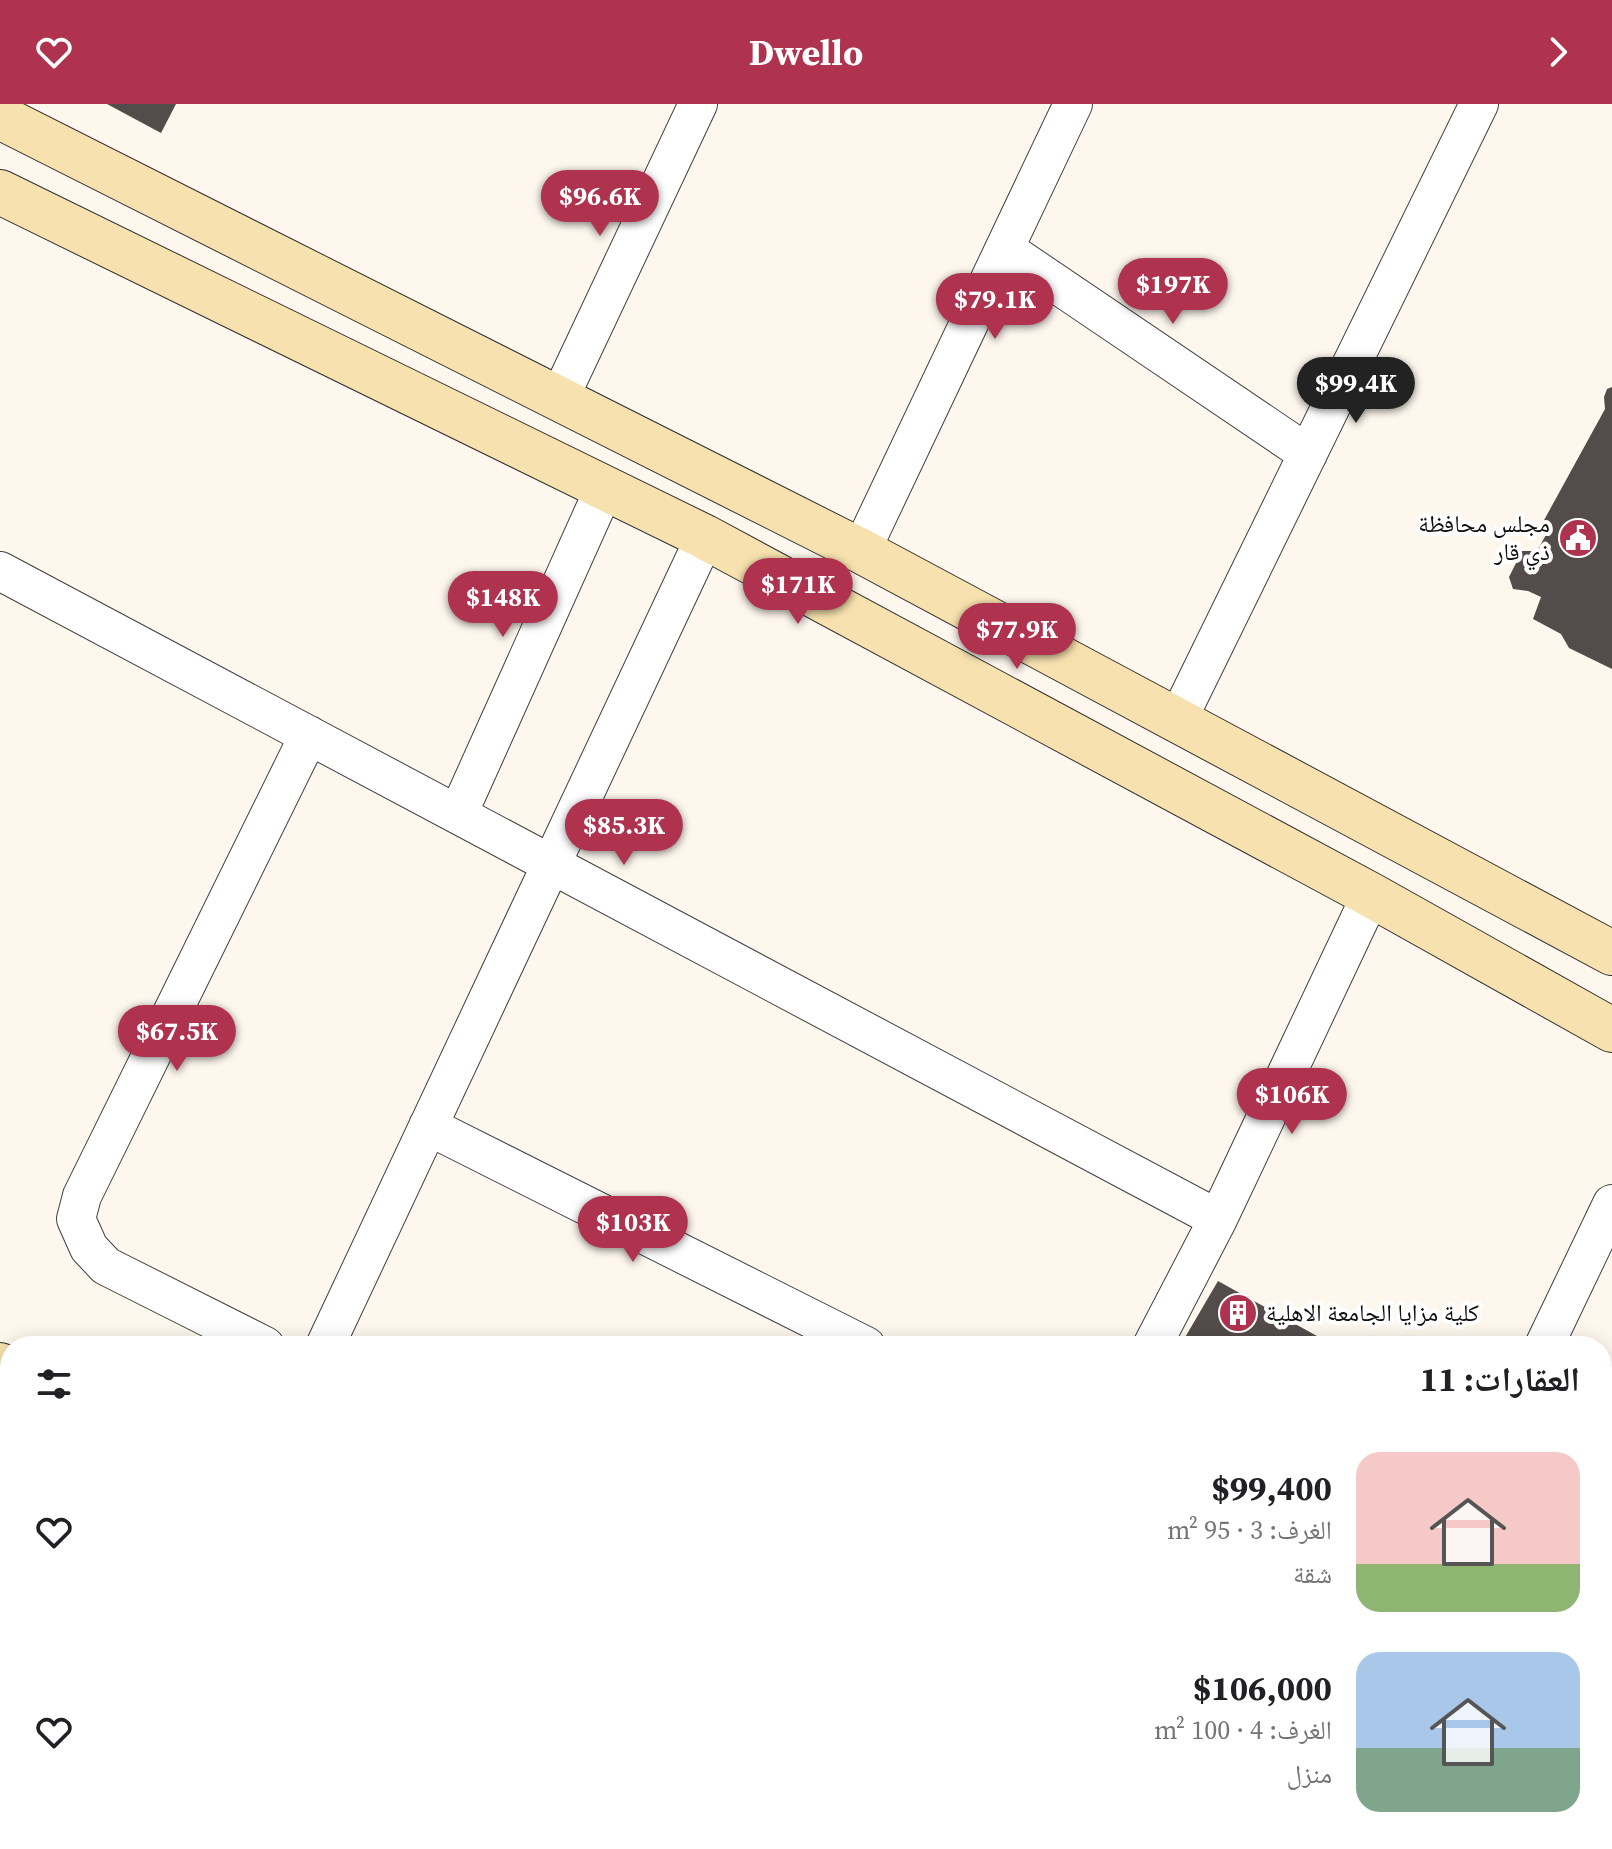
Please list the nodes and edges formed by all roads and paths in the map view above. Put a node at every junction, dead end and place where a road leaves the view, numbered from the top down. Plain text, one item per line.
1 (698, 104) edge
2 (1073, 104) edge
3 (1479, 104) edge
4 (0, 117) edge
5 (0, 192) edge
6 (1005, 249) junction
7 (559, 399) junction
8 (1308, 454) junction
9 (604, 489) junction
10 (705, 537) junction
11 (861, 551) junction
12 (0, 571) edge
13 (1003, 627) junction
14 (972, 682) junction
15 (1178, 719) junction
16 (309, 735) junction
17 (458, 814) junction
18 (551, 864) junction
19 (1371, 895) junction
20 (1612, 953) edge
21 (1612, 1030) edge
22 (428, 1126) junction
23 (1612, 1204) edge
24 (1218, 1219) junction
25 (245, 1336) edge
26 (330, 1336) edge
27 (846, 1336) edge
28 (1157, 1336) edge
29 (1549, 1336) edge

1 - 7 street
2 - 6 street
3 - 8 street
4 - 7 main road
5 - 9 main road
6 - 8 street
6 - 11 street
7 - 11 main road
8 - 15 street
9 - 10 main road
9 - 17 street
10 - 14 main road
10 - 18 street
11 - 13 main road
12 - 16 street
13 - 14 main road
13 - 15 main road
14 - 19 main road
15 - 20 main road
16 - 17 street
16 - 25 street
17 - 18 street
18 - 22 street
18 - 24 street
19 - 21 main road
19 - 24 street
22 - 26 street
22 - 27 street
23 - 29 street
24 - 28 street

